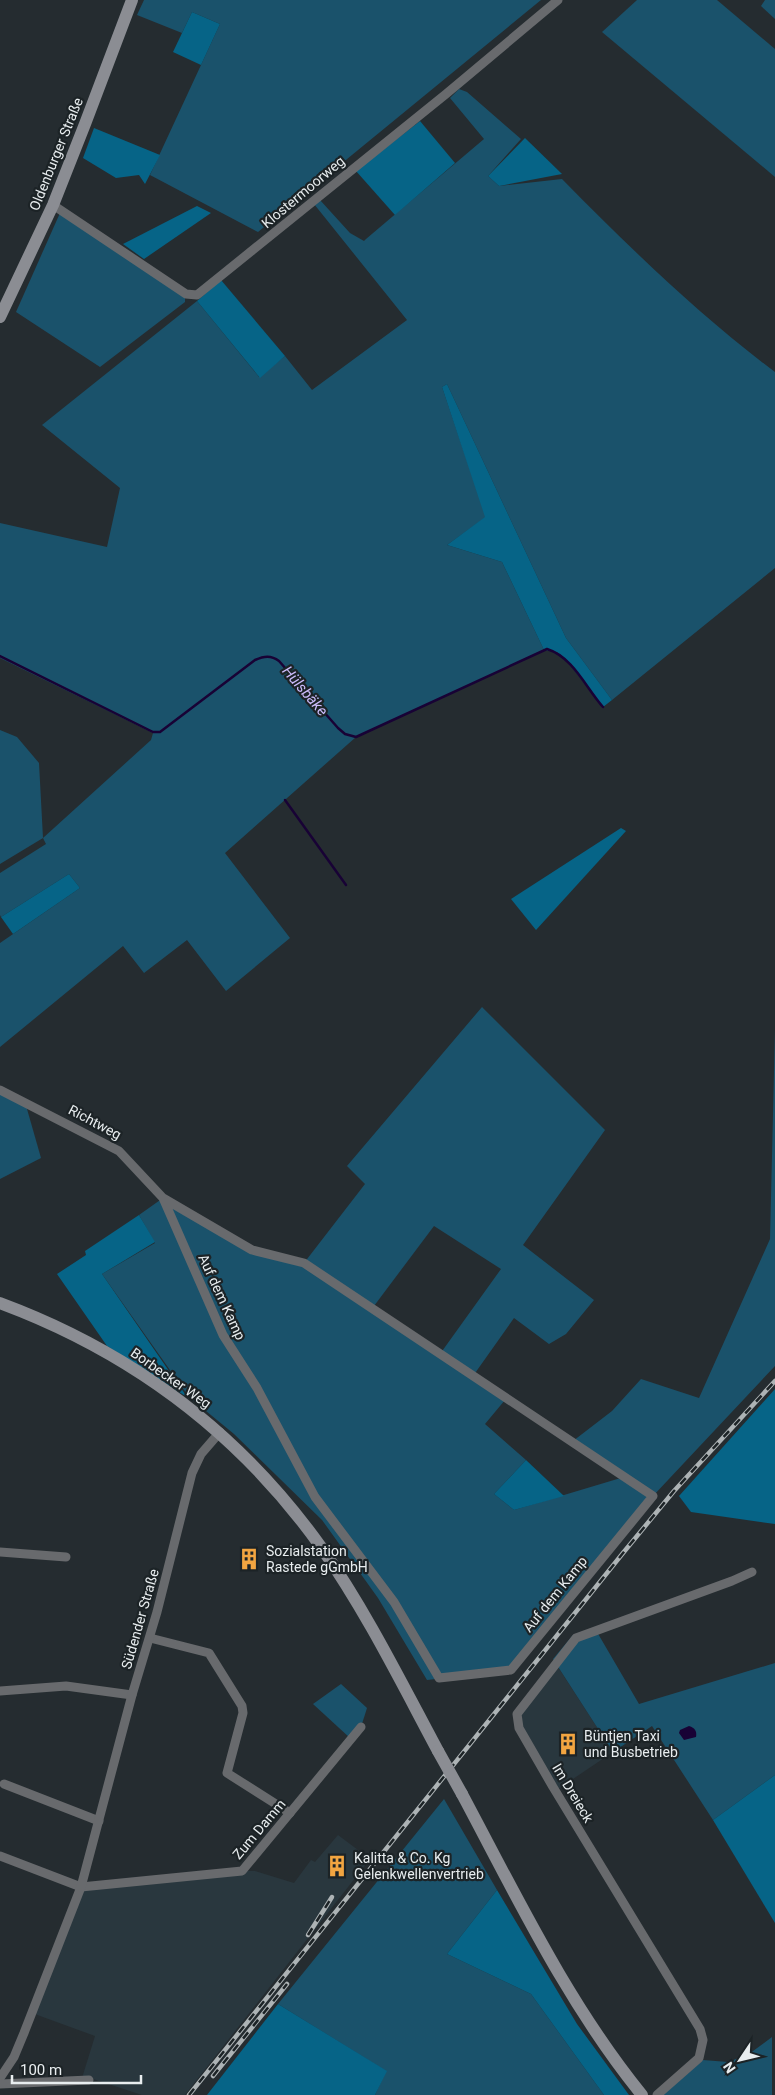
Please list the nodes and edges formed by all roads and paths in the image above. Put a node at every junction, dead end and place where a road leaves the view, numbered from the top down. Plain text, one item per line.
1 (132, 0) edge
2 (558, 0) edge
3 (53, 205) junction
4 (0, 317) edge
5 (0, 1090) edge
6 (163, 1198) junction
7 (0, 1303) edge
8 (220, 1432) junction
9 (0, 1552) edge
10 (66, 1557) dead end
11 (752, 1572) dead end
12 (150, 1638) junction
13 (0, 1691) edge
14 (132, 1695) junction
15 (361, 1726) dead end
16 (4, 1784) dead end
17 (290, 1813) junction
18 (99, 1820) junction
19 (0, 1856) edge
20 (81, 1887) junction
21 (0, 2078) edge
22 (89, 2080) dead end
23 (0, 2084) edge
24 (642, 2095) edge
25 (657, 2095) edge

1 - 3 street, Oldenburger Straße
2 - 3 street, Klostermoorweg
3 - 4 street, Oldenburger Straße
5 - 6 street, Richtweg
6 - 6 street, Auf dem Kamp
7 - 8 street, Borbecker Weg
8 - 12 street, Südender Straße
8 - 24 street, Borbecker Weg, bridge
9 - 10 street
11 - 25 street, Im Dreieck
12 - 14 street, Südender Straße
12 - 17 street
13 - 14 street
14 - 18 street, Südender Straße
15 - 17 street, Zum Damm
16 - 18 street
17 - 20 street, Zum Damm
18 - 20 street, Südender Straße
19 - 20 street
20 - 21 street, Südender Straße
22 - 23 street

